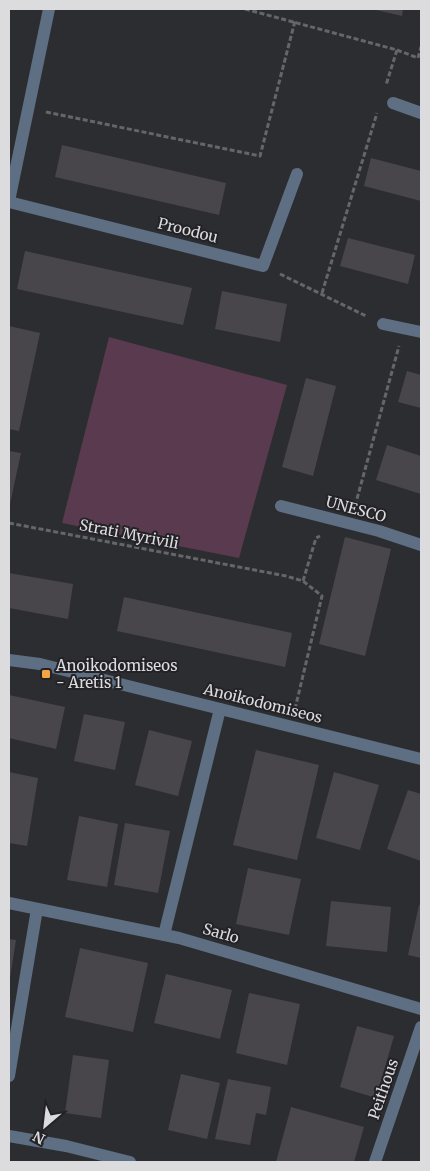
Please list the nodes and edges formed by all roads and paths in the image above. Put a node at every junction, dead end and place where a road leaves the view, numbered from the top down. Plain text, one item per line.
1 (49, 9) edge
2 (245, 9) edge
3 (255, 10) edge
4 (295, 21) junction
5 (421, 47) edge
6 (397, 50) junction
7 (384, 91) dead end
8 (393, 103) dead end
9 (379, 107) dead end
10 (28, 108) junction
11 (421, 113) edge
12 (297, 174) dead end
13 (9, 201) edge
14 (263, 266) junction
15 (322, 293) junction
16 (383, 324) joint
17 (404, 329) junction
18 (421, 332) edge
19 (281, 506) dead end
20 (9, 523) edge
21 (346, 523) junction
22 (421, 545) edge
23 (303, 581) junction
24 (9, 660) edge
25 (220, 709) junction
26 (291, 727) junction
27 (421, 759) edge
28 (9, 903) edge
29 (37, 909) junction
30 (164, 935) junction
31 (421, 1009) edge
32 (421, 1027) edge
33 (9, 1076) edge
34 (9, 1136) edge
35 (130, 1162) edge
36 (375, 1162) edge

1 - 10 street
2 - 3 path
3 - 4 path
4 - 6 path
4 - 10 path
5 - 6 path
6 - 7 path
8 - 11 street
9 - 15 path
10 - 13 street
12 - 14 street
13 - 14 street, Proodou
14 - 15 path
15 - 16 path
16 - 17 street
17 - 18 street
17 - 21 path
19 - 21 street, UNESCO
20 - 23 path, Strati Myrivili
21 - 22 street, UNESCO
21 - 23 path
23 - 26 path
24 - 25 street, Anoikodomiseos
25 - 26 street, Anoikodomiseos
25 - 30 street
26 - 27 street, Anoikodomiseos
28 - 29 street, Sarlo
29 - 30 street, Sarlo
29 - 33 street
30 - 31 street, Sarlo
32 - 36 street, Peithous
34 - 35 street

